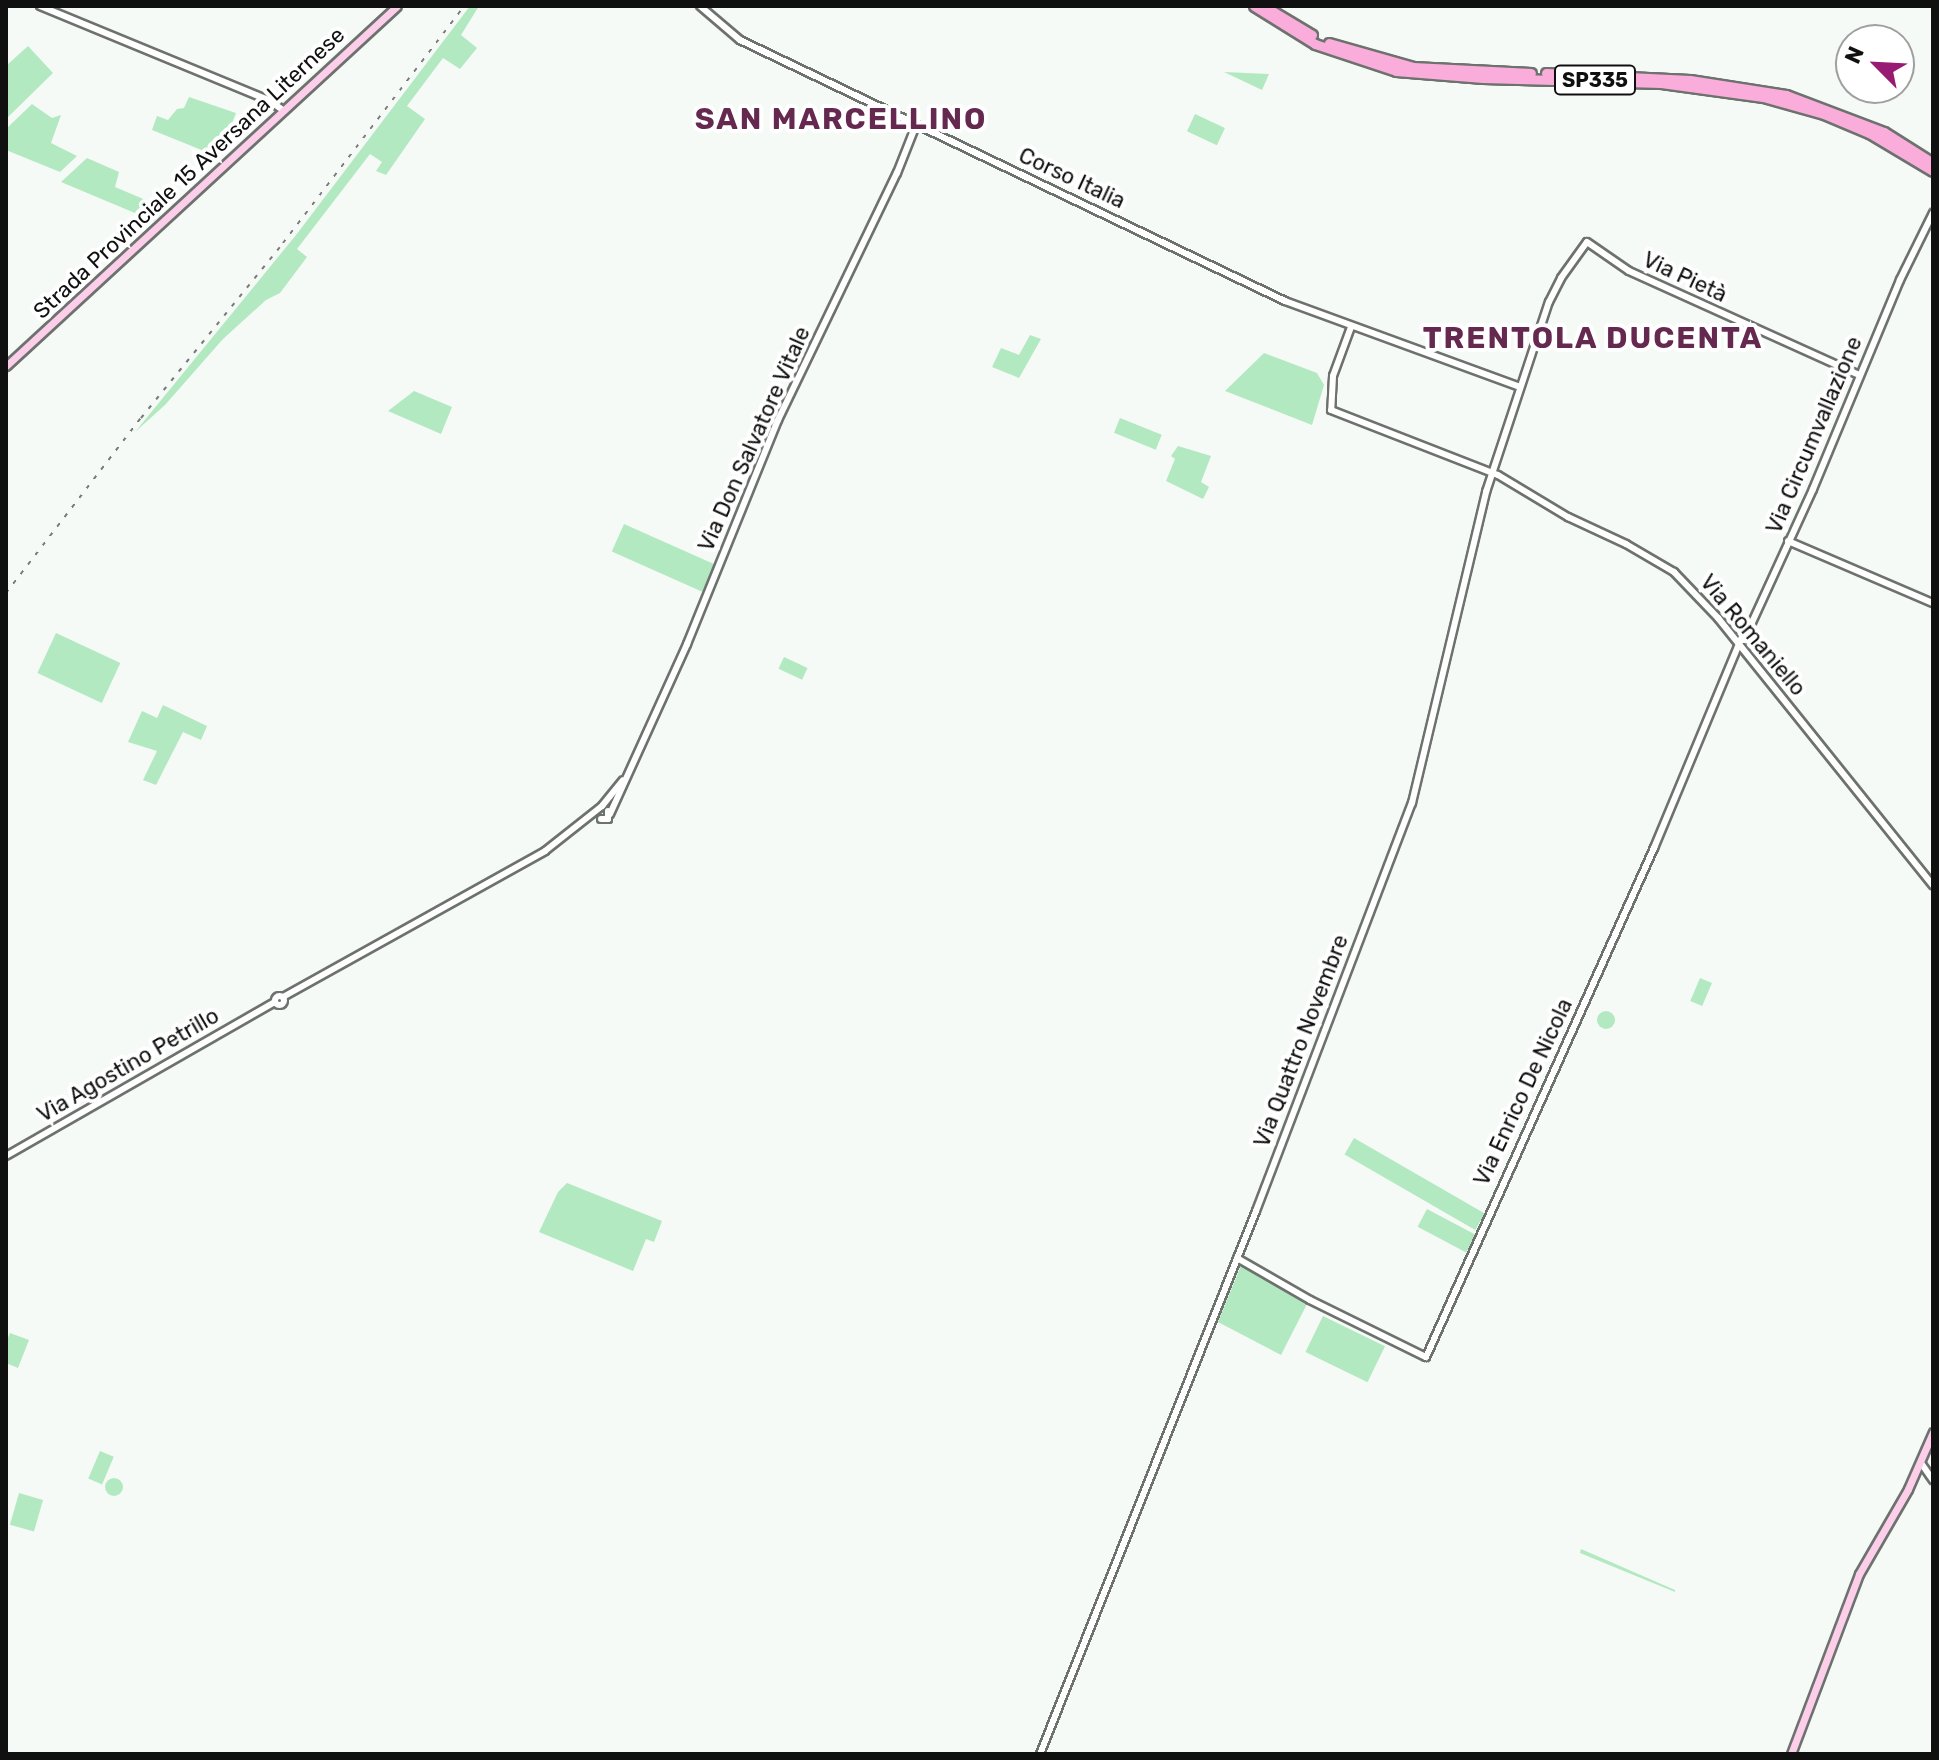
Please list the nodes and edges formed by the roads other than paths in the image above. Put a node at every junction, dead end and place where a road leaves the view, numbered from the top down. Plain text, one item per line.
1 (40, 6) edge
2 (397, 6) edge
3 (700, 6) edge
4 (1254, 6) edge
5 (1264, 6) edge
6 (283, 110) junction
7 (916, 125) junction
8 (1933, 163) edge
9 (1933, 171) edge
10 (1933, 213) edge
11 (1587, 242) joint
12 (1351, 327) junction
13 (6, 366) edge
14 (1859, 375) junction
15 (1520, 387) junction
16 (1492, 473) junction
17 (1788, 541) junction
18 (1933, 603) edge
19 (1741, 641) junction
20 (630, 771) junction
21 (600, 812) junction
22 (1933, 885) edge
23 (283, 997) joint
24 (6, 1156) edge
25 (1237, 1258) junction
26 (1933, 1432) edge
27 (1921, 1463) junction
28 (1933, 1480) edge
29 (1040, 1754) edge
30 (1791, 1754) edge

1 - 6 street
2 - 6 main road, Strada Provinciale 15 Aversana Liternese
3 - 7 street, Corso Italia
4 - 9 highway, SP335
5 - 8 highway, SP335
6 - 13 main road, Strada Provinciale 15 Aversana Liternese
7 - 12 street, Corso Italia
7 - 20 street, Via Don Salvatore Vitale
10 - 14 street, Via Circumvallazione
11 - 14 street, Via Pietà
11 - 15 street, Via Quattro Novembre
12 - 15 street, Corso Italia
12 - 16 street, Via Romaniello
14 - 17 street, Via Circumvallazione
15 - 16 street, Via Quattro Novembre
16 - 19 street, Via Romaniello
16 - 25 street, Via Quattro Novembre
17 - 18 street
17 - 19 street, Via Circumvallazione
19 - 22 street, Via Romaniello
19 - 25 street, Via Enrico De Nicola
20 - 21 street, Via Don Salvatore Vitale
20 - 21 street, Via Don Salvatore Vitale
21 - 23 street, Via Don Salvatore Vitale
23 - 24 street, Via Agostino Petrillo
25 - 29 street, Via Quattro Novembre
26 - 27 main road
27 - 28 street
27 - 30 main road

